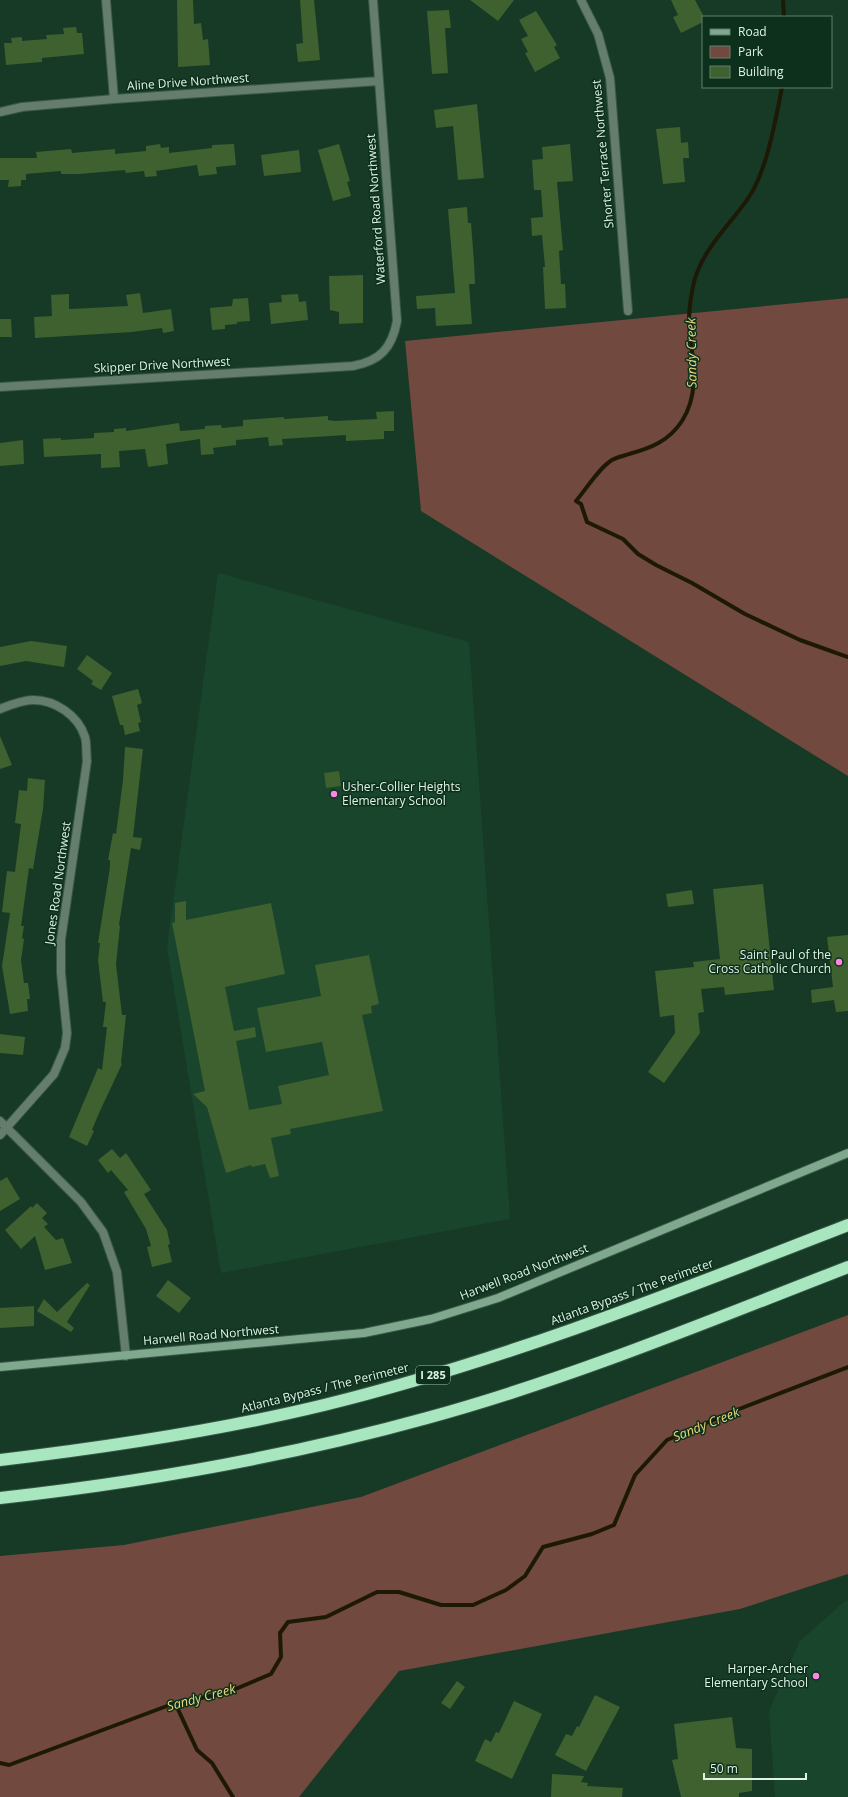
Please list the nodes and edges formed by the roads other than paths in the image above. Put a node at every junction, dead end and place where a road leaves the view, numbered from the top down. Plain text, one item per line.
1 (106, 0) edge
2 (373, 0) edge
3 (581, 0) edge
4 (379, 81) junction
5 (114, 99) junction
6 (0, 112) edge
7 (628, 311) dead end
8 (326, 368) joint
9 (0, 387) edge
10 (0, 709) edge
11 (0, 1121) edge
12 (7, 1128) junction
13 (0, 1135) edge
14 (848, 1153) edge
15 (848, 1225) edge
16 (848, 1268) edge
17 (126, 1356) junction
18 (0, 1367) edge
19 (0, 1460) edge
20 (0, 1498) edge

1 - 5 street
2 - 4 street, Waterford Road Northwest
3 - 7 street, Shorter Terrace Northwest
4 - 5 street, Aline Drive Northwest
4 - 8 street, Waterford Road Northwest
5 - 6 street, Aline Drive Northwest
8 - 9 street, Skipper Drive Northwest
10 - 12 street, Jones Road Northwest
11 - 12 street
12 - 13 street, Jones Road Northwest
12 - 17 street
14 - 17 street, Harwell Road Northwest
15 - 19 highway, Atlanta Bypass / The Perimeter / I 285
16 - 20 highway
17 - 18 street, Harwell Road Northwest

